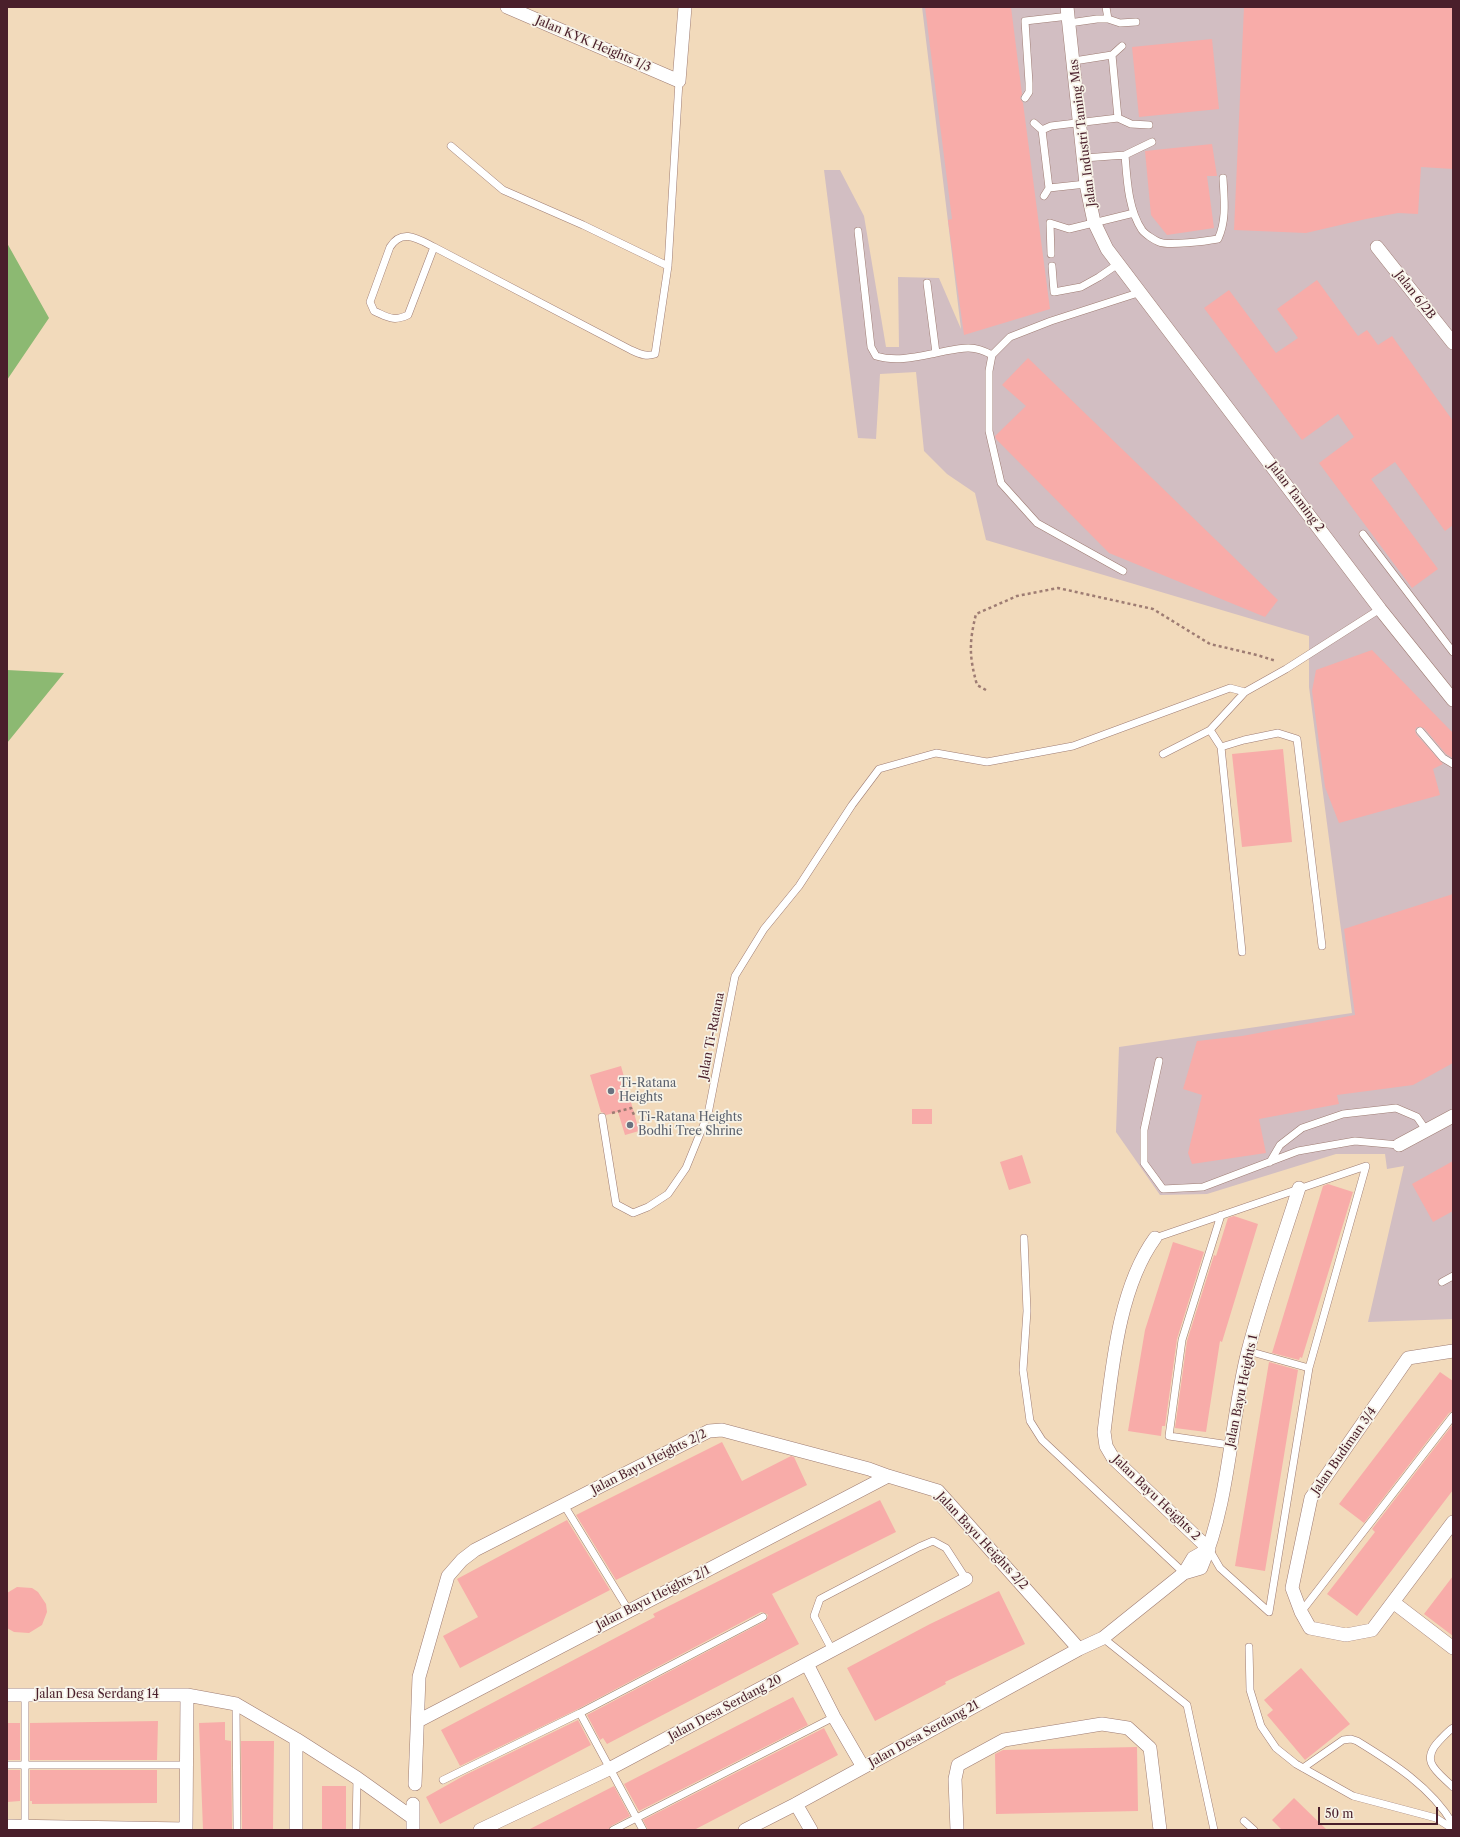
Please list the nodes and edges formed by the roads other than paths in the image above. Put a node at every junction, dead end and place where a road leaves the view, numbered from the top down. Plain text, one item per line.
1 (507, 7) edge
2 (685, 7) edge
3 (1106, 7) edge
4 (1068, 15) edge
5 (1108, 19) junction
6 (1136, 22) dead end
7 (1122, 46) dead end
8 (1112, 55) junction
9 (1074, 61) junction
10 (679, 81) junction
11 (1024, 98) dead end
12 (1118, 118) junction
13 (1034, 123) dead end
14 (1080, 123) junction
15 (1148, 125) dead end
16 (1042, 130) junction
17 (1152, 142) dead end
18 (451, 146) dead end
19 (1125, 155) junction
20 (1084, 158) junction
21 (1223, 178) dead end
22 (1086, 184) junction
23 (1049, 188) junction
24 (1044, 196) dead end
25 (1134, 213) junction
26 (1094, 222) junction
27 (858, 231) dead end
28 (434, 246) junction
29 (1377, 247) dead end
30 (1051, 254) dead end
31 (1118, 264) junction
32 (668, 266) junction
33 (1052, 266) dead end
34 (927, 283) dead end
35 (1141, 292) junction
36 (1453, 343) edge
37 (936, 353) junction
38 (992, 354) junction
39 (1363, 534) dead end
40 (1123, 571) dead end
41 (1380, 609) junction
42 (1453, 652) edge
43 (1245, 692) junction
44 (1453, 700) edge
45 (1210, 730) junction
46 (1420, 731) dead end
47 (1221, 747) junction
48 (1163, 754) dead end
49 (1453, 764) edge
50 (1322, 946) dead end
51 (1242, 952) dead end
52 (1160, 1061) dead end
53 (602, 1116) road end
54 (1453, 1116) edge
55 (1426, 1130) junction
56 (1399, 1145) joint
57 (1270, 1162) junction
58 (1299, 1188) junction
59 (1221, 1215) junction
60 (1024, 1238) dead end
61 (1155, 1238) joint
62 (1453, 1276) edge
63 (1442, 1282) dead end
64 (1248, 1351) junction
65 (1453, 1351) edge
66 (1309, 1368) junction
67 (1453, 1416) edge
68 (1230, 1445) junction
69 (888, 1476) junction
70 (564, 1505) junction
71 (1453, 1522) edge
72 (1209, 1549) junction
73 (1184, 1573) junction
74 (966, 1579) joint
75 (1393, 1602) junction
76 (629, 1611) junction
77 (1301, 1612) junction
78 (763, 1617) dead end
79 (1103, 1638) junction
80 (1249, 1647) dead end
81 (1453, 1647) edge
82 (1079, 1649) junction
83 (832, 1650) junction
84 (807, 1664) junction
85 (187, 1694) junction
86 (7, 1695) edge
87 (25, 1695) junction
88 (236, 1704) junction
89 (580, 1713) junction
90 (834, 1717) junction
91 (418, 1721) junction
92 (1453, 1728) edge
93 (296, 1739) junction
94 (7, 1765) edge
95 (25, 1765) junction
96 (187, 1765) junction
97 (863, 1767) junction
98 (611, 1768) junction
99 (1304, 1768) junction
100 (357, 1778) junction
101 (443, 1780) dead end
102 (416, 1784) dead end
103 (1453, 1787) edge
104 (413, 1804) dead end
105 (796, 1804) junction
106 (637, 1819) junction
107 (1244, 1821) dead end
108 (413, 1824) edge
109 (1453, 1824) edge
110 (7, 1826) edge
111 (25, 1828) edge
112 (186, 1829) edge
113 (1453, 1829) edge
114 (237, 1830) edge
115 (296, 1830) edge
116 (356, 1830) edge
117 (480, 1830) edge
118 (614, 1830) edge
119 (643, 1830) edge
120 (745, 1830) edge
121 (811, 1830) edge
122 (956, 1830) edge
123 (1160, 1830) edge
124 (1214, 1830) edge
125 (1254, 1830) edge

1 - 10 street, Jalan KYK Heights 1/3
2 - 10 street
3 - 5 lane
4 - 5 lane
4 - 9 street, Jalan Industri Taming Mas
4 - 11 lane
5 - 6 lane
7 - 8 lane
8 - 9 lane
8 - 12 lane
9 - 14 street, Jalan Industri Taming Mas
10 - 32 lane
12 - 14 lane
12 - 15 lane
13 - 16 lane
14 - 16 lane
14 - 20 street, Jalan Industri Taming Mas
16 - 23 lane
17 - 19 lane
18 - 32 lane
19 - 20 lane
19 - 25 lane
20 - 22 street, Jalan Industri Taming Mas
21 - 25 lane
22 - 23 lane
22 - 26 street, Jalan Industri Taming Mas
23 - 24 lane
25 - 26 lane
26 - 30 lane
26 - 31 street, Jalan Industri Taming Mas
27 - 37 lane
28 - 28 lane
28 - 32 lane
29 - 36 street, Jalan 6/2B
31 - 33 lane
31 - 35 street, Jalan Industri Taming Mas
34 - 37 lane
35 - 38 lane
35 - 41 street, Jalan Taming 2
37 - 38 lane
38 - 40 lane
39 - 42 lane
41 - 43 lane
41 - 44 street, Jalan Taming 2
43 - 45 lane
43 - 53 lane, Jalan Ti-Ratana
45 - 47 lane
45 - 48 lane
46 - 49 lane
47 - 50 lane
47 - 51 lane
52 - 57 lane
54 - 55 street
55 - 56 street
55 - 57 lane
56 - 57 lane
58 - 59 lane
58 - 64 street, Jalan Bayu Heights 1
58 - 66 lane
59 - 61 lane
59 - 68 lane
60 - 73 lane
61 - 72 street, Jalan Bayu Heights 2
62 - 63 lane
64 - 66 lane
64 - 68 street, Jalan Bayu Heights 1
65 - 77 street, Jalan Budiman 3/4
66 - 72 lane
67 - 77 lane
68 - 72 street, Jalan Bayu Heights 1
69 - 70 street, Jalan Bayu Heights 2/2
69 - 76 street, Jalan Bayu Heights 2/1
69 - 82 street, Jalan Bayu Heights 2/2
70 - 76 lane
70 - 91 street, Jalan Bayu Heights 2/2
71 - 75 street
72 - 73 street, Jalan Bayu Heights 1
73 - 79 street, Jalan Desa Serdang 21
74 - 83 street, Jalan Desa Serdang 20
74 - 83 lane
75 - 77 street, Jalan Budiman 3/4
75 - 81 street
76 - 91 street, Jalan Bayu Heights 2/1
78 - 89 lane
79 - 82 street, Jalan Desa Serdang 21
79 - 124 lane
80 - 99 lane
82 - 97 street, Jalan Desa Serdang 21
83 - 84 street, Jalan Desa Serdang 20
84 - 90 street
84 - 98 street, Jalan Desa Serdang 20
85 - 87 street, Jalan Desa Serdang 14
85 - 88 street, Jalan Desa Serdang 14
85 - 96 street
86 - 87 street, Jalan Desa Serdang 14
87 - 95 lane
88 - 93 street, Jalan Desa Serdang 14
88 - 114 lane
89 - 98 lane
89 - 101 lane
90 - 97 street
90 - 106 lane
91 - 102 street, Jalan Bayu Heights 2/2
92 - 103 lane
93 - 100 street, Jalan Desa Serdang 14
93 - 115 street
94 - 95 lane
95 - 96 lane
95 - 111 lane
96 - 112 street
97 - 105 street, Jalan Desa Serdang 21
98 - 106 lane
98 - 117 street, Jalan Desa Serdang 20
99 - 109 lane
99 - 113 lane
100 - 108 street, Jalan Desa Serdang 14
100 - 116 lane
104 - 108 street
105 - 120 street, Jalan Desa Serdang 21
105 - 121 street
106 - 118 lane
106 - 119 lane
107 - 125 lane
110 - 111 street
111 - 112 street
122 - 123 street

